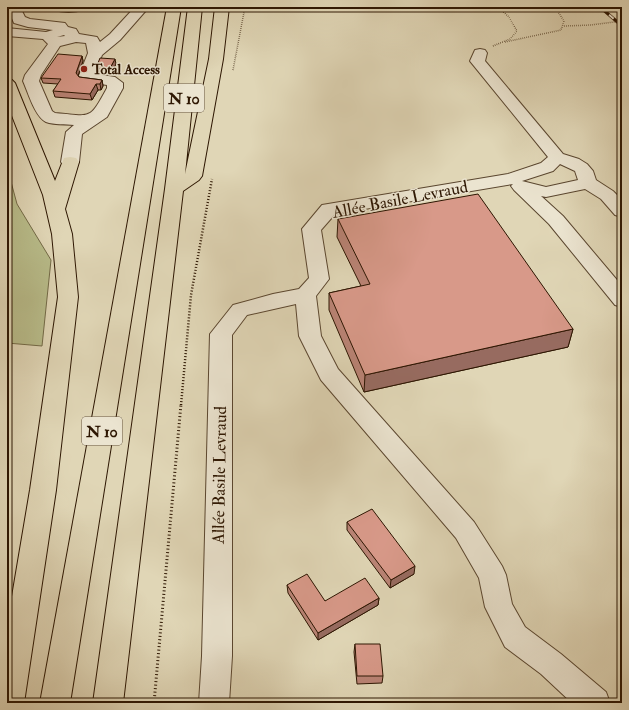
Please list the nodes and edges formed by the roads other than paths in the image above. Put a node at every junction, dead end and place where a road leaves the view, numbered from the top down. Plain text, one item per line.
1 (13, 7) edge
2 (58, 7) edge
3 (79, 7) edge
4 (142, 7) edge
5 (174, 7) edge
6 (195, 7) edge
7 (222, 7) edge
8 (7, 32) edge
9 (62, 37) junction
10 (95, 53) junction
11 (480, 53) road end
12 (7, 83) edge
13 (89, 121) junction
14 (557, 158) junction
15 (70, 162) joint
16 (517, 183) junction
17 (588, 183) junction
18 (174, 189) junction
19 (55, 210) junction
20 (622, 211) edge
21 (306, 295) junction
22 (622, 300) edge
23 (9, 703) edge
24 (55, 703) edge
25 (108, 703) edge
26 (214, 703) edge
27 (595, 703) edge

1 - 9 street
2 - 3 main road
4 - 10 street
5 - 24 main road, N 10
6 - 18 main road, N 10
7 - 18 main road
8 - 9 street
9 - 10 street
9 - 13 street
10 - 13 street
11 - 14 street
12 - 19 main road
13 - 15 street
14 - 16 street, Allée Basile Levraud
14 - 17 street
15 - 19 main road
16 - 17 street
16 - 21 street, Allée Basile Levraud
16 - 22 street
17 - 20 street
18 - 25 main road, N 10
19 - 23 main road
21 - 26 street, Allée Basile Levraud
21 - 27 street

